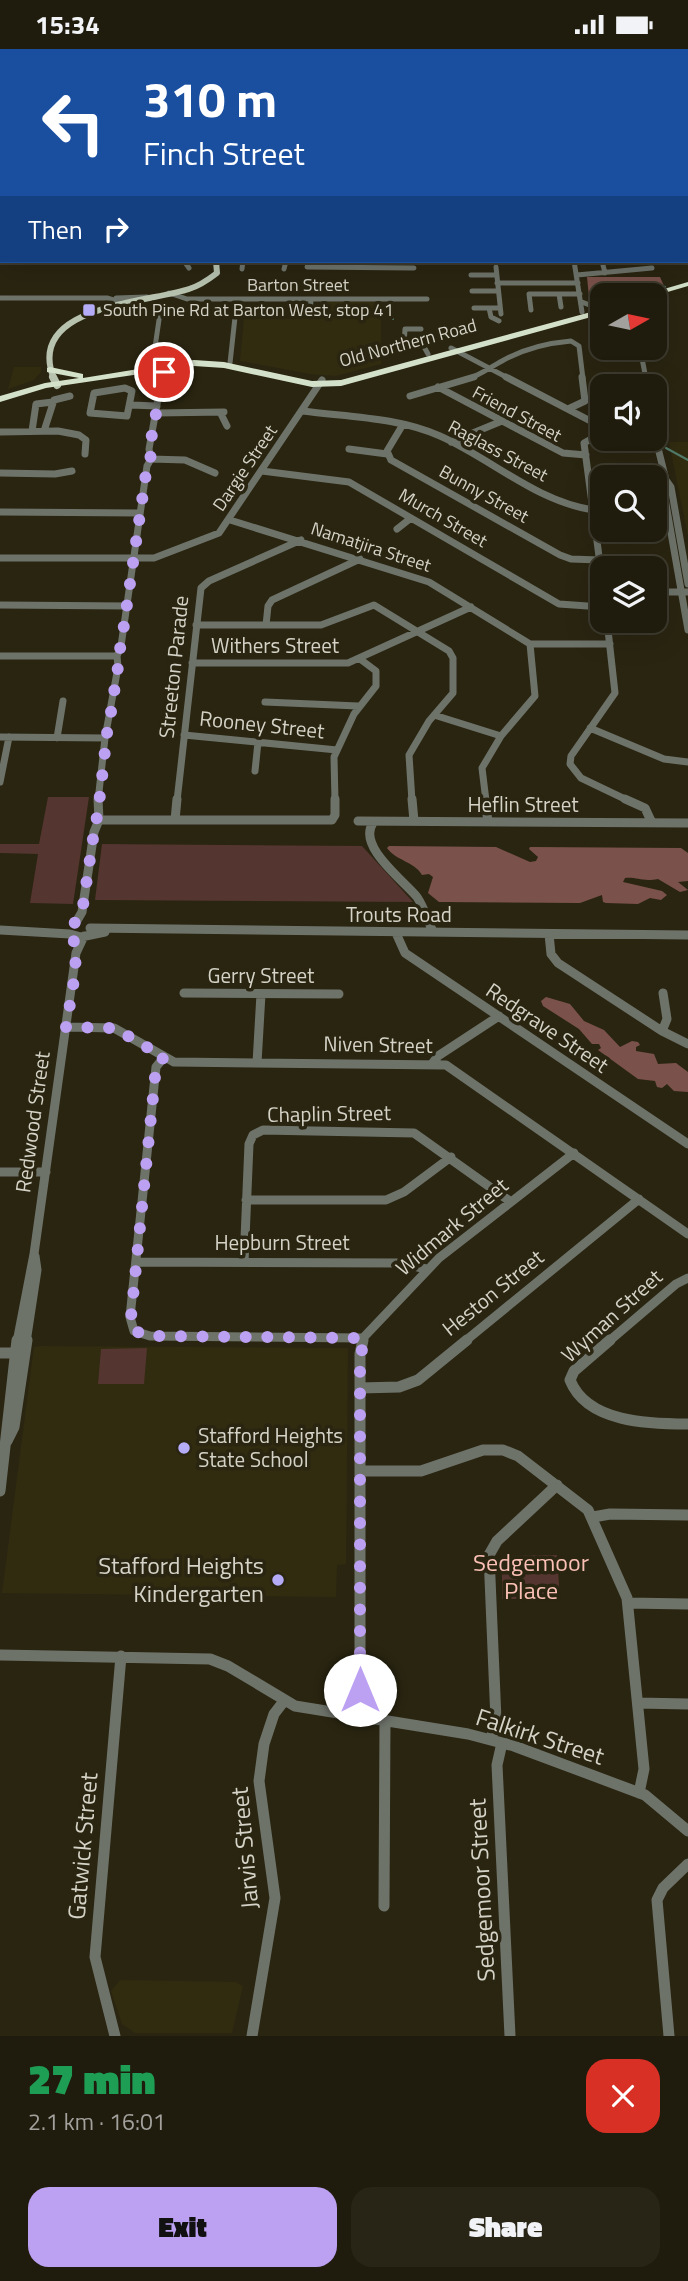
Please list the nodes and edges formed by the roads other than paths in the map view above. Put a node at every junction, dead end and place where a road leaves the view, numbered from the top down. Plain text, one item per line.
1 (185, 263) edge
2 (216, 263) edge
3 (243, 263) edge
4 (286, 263) edge
5 (575, 263) edge
6 (603, 263) edge
7 (329, 264) edge
8 (364, 264) edge
9 (639, 264) edge
10 (307, 266) edge
11 (189, 268) dead end
12 (415, 268) dead end
13 (652, 268) dead end
14 (242, 269) dead end
15 (284, 269) dead end
16 (605, 272) junction
17 (471, 275) dead end
18 (576, 275) junction
19 (497, 283) junction
20 (578, 283) junction
21 (688, 286) edge
22 (472, 291) dead end
23 (667, 291) edge
24 (498, 292) junction
25 (170, 293) junction
26 (667, 293) edge
27 (559, 294) junction
28 (580, 294) junction
29 (0, 297) edge
30 (150, 297) junction
31 (107, 298) junction
32 (237, 299) junction
33 (312, 299) junction
34 (434, 299) dead end
35 (123, 303) junction
36 (161, 306) dead end
37 (561, 307) dead end
38 (582, 307) junction
39 (474, 308) dead end
40 (489, 308) junction
41 (590, 308) edge
42 (531, 310) dead end
43 (590, 312) edge
44 (500, 314) junction
45 (310, 316) dead end
46 (421, 329) dead end
47 (468, 346) junction
48 (453, 350) junction
49 (428, 354) junction
50 (230, 363) junction
51 (173, 366) junction
52 (154, 367) junction
53 (489, 369) junction
54 (163, 373) junction
55 (53, 378) junction
56 (321, 382) junction
57 (438, 387) junction
58 (71, 396) dead end
59 (410, 396) dead end
60 (0, 397) edge
61 (53, 403) junction
62 (131, 405) junction
63 (157, 409) junction
64 (568, 409) junction
65 (303, 411) junction
66 (90, 414) junction
67 (87, 421) dead end
68 (502, 421) junction
69 (590, 421) edge
70 (227, 425) dead end
71 (402, 426) junction
72 (32, 431) junction
73 (44, 431) junction
74 (0, 432) edge
75 (590, 439) edge
76 (451, 442) junction
77 (349, 449) dead end
78 (85, 454) dead end
79 (387, 454) junction
80 (586, 455) junction
81 (151, 459) junction
82 (72, 471) dead end
83 (262, 471) junction
84 (0, 473) edge
85 (215, 473) dead end
86 (667, 481) edge
87 (590, 486) edge
88 (667, 506) edge
89 (590, 510) edge
90 (0, 512) edge
91 (140, 513) junction
92 (411, 518) junction
93 (230, 520) junction
94 (397, 529) dead end
95 (301, 540) junction
96 (0, 558) edge
97 (134, 558) junction
98 (360, 559) junction
99 (590, 560) edge
100 (688, 584) edge
101 (667, 592) edge
102 (685, 592) edge
103 (0, 605) edge
104 (128, 605) junction
105 (590, 606) edge
106 (471, 607) junction
107 (197, 625) junction
108 (266, 625) junction
109 (688, 629) edge
110 (419, 632) junction
111 (609, 633) edge
112 (530, 644) junction
113 (610, 644) junction
114 (0, 656) edge
115 (117, 656) junction
116 (360, 659) junction
117 (192, 663) junction
118 (63, 701) dead end
119 (265, 702) dead end
120 (358, 706) junction
121 (434, 715) junction
122 (590, 728) junction
123 (184, 735) junction
124 (501, 736) junction
125 (4, 737) edge
126 (105, 737) junction
127 (57, 738) junction
128 (258, 742) junction
129 (337, 750) junction
130 (688, 762) edge
131 (255, 771) dead end
132 (0, 782) edge
133 (99, 820) junction
134 (175, 820) junction
135 (358, 821) dead end
136 (414, 821) junction
137 (488, 822) junction
138 (373, 823) junction
139 (652, 823) junction
140 (688, 823) edge
141 (82, 912) junction
142 (0, 930) edge
143 (47, 930) joint
144 (72, 930) junction
145 (87, 931) junction
146 (433, 932) junction
147 (396, 933) junction
148 (549, 934) junction
149 (688, 935) edge
150 (76, 954) junction
151 (184, 993) dead end
152 (663, 993) dead end
153 (261, 994) junction
154 (339, 994) dead end
155 (499, 1016) junction
156 (66, 1027) junction
157 (662, 1031) junction
158 (688, 1044) edge
159 (164, 1057) junction
160 (257, 1063) junction
161 (432, 1064) junction
162 (688, 1144) edge
163 (574, 1153) junction
164 (451, 1157) junction
165 (0, 1172) edge
166 (46, 1173) junction
167 (246, 1199) junction
168 (639, 1199) junction
169 (512, 1202) junction
170 (688, 1234) edge
171 (34, 1254) junction
172 (136, 1262) junction
173 (244, 1262) junction
174 (426, 1269) junction
175 (688, 1278) edge
176 (363, 1338) junction
177 (0, 1353) edge
178 (15, 1353) junction
179 (360, 1388) junction
180 (688, 1424) edge
181 (7, 1441) junction
182 (360, 1471) junction
183 (557, 1485) junction
184 (0, 1492) edge
185 (688, 1515) edge
186 (593, 1517) junction
187 (628, 1603) junction
188 (688, 1604) edge
189 (0, 1655) edge
190 (121, 1657) junction
191 (284, 1701) junction
192 (638, 1703) junction
193 (688, 1704) edge
194 (357, 1716) junction
195 (385, 1721) junction
196 (497, 1741) junction
197 (639, 1793) junction
198 (688, 1831) edge
199 (688, 1864) edge
200 (384, 1906) dead end
201 (115, 2036) edge
202 (252, 2036) edge
203 (510, 2036) edge
204 (669, 2036) edge

1 - 11 street
2 - 25 main road
3 - 14 street
4 - 15 street
5 - 18 street
6 - 16 street
7 - 8 street
7 - 10 street
8 - 12 street
9 - 13 street
9 - 16 street
16 - 18 street
17 - 19 street
18 - 20 street
19 - 20 street
19 - 24 street
20 - 28 street
21 - 23 highway
21 - 26 highway
22 - 24 street
24 - 44 street
25 - 30 main road
25 - 32 street, Barton Street
27 - 28 street
27 - 37 street
27 - 42 street
28 - 38 street
29 - 31 street
30 - 31 street
30 - 35 main road
31 - 35 street
32 - 33 street, Barton Street
32 - 50 street
33 - 34 street, Barton Street
33 - 45 street
35 - 55 main road
36 - 52 street
38 - 41 highway, Old Northern Road
38 - 47 highway, Old Northern Road
39 - 40 street
40 - 44 street
40 - 44 street
43 - 47 highway, Old Northern Road
46 - 49 street
47 - 48 highway, Old Northern Road
48 - 49 highway, Old Northern Road
48 - 53 street
48 - 56 highway, Old Northern Road
49 - 56 highway, Old Northern Road
50 - 52 highway, Old Northern Road
50 - 56 highway, Old Northern Road
51 - 52 highway, Old Northern Road
51 - 54 street
51 - 56 highway, Old Northern Road
52 - 54 street
52 - 55 highway, Old Northern Road
52 - 55 highway, Old Northern Road
53 - 57 street
53 - 64 street
53 - 64 street
54 - 63 street
55 - 60 highway
56 - 65 street, Dargie Street
57 - 59 street
57 - 68 street, Friend Street
58 - 61 street
61 - 72 street
61 - 73 street
62 - 63 street
62 - 66 street
62 - 66 street
63 - 70 street
63 - 81 street
64 - 69 street
65 - 71 street, Raglass Street
65 - 83 street, Dargie Street
66 - 67 street
68 - 76 street
68 - 80 street, Friend Street
71 - 76 street, Raglass Street
71 - 79 street
72 - 73 street
72 - 74 street
73 - 78 street
75 - 80 street
76 - 89 street, Raglass Street
77 - 79 street
79 - 99 street, Bunny Street
80 - 87 street
81 - 85 street
81 - 91 street
82 - 84 street
83 - 92 street, Murch Street
83 - 93 street, Dargie Street
86 - 100 street
88 - 102 street
90 - 91 street
91 - 97 street
92 - 94 street
92 - 105 street, Murch Street
93 - 95 street, Namatjira Street
93 - 97 street, Dargie Street
95 - 98 street, Namatjira Street
95 - 107 street, Streeton Parade
96 - 97 street, Dargie Street
97 - 104 street
98 - 106 street, Namatjira Street
98 - 108 street
101 - 102 street
102 - 109 street
103 - 104 street
104 - 115 street
106 - 110 street, Withers Street
106 - 112 street, Namatjira Street
107 - 108 street
107 - 117 street, Streeton Parade
108 - 110 street
110 - 116 street, Withers Street
110 - 121 street
111 - 113 street
112 - 113 street
112 - 124 street
113 - 122 street
114 - 115 street
115 - 126 street
116 - 117 street, Withers Street
116 - 120 street
117 - 123 street, Streeton Parade
118 - 127 street
119 - 120 street
120 - 129 street
121 - 124 street
121 - 136 street
122 - 130 street
122 - 139 street
123 - 128 street, Rooney Street
123 - 134 street, Streeton Parade
124 - 137 street
125 - 127 street
125 - 132 street
126 - 127 street
126 - 133 street
128 - 129 street, Rooney Street
128 - 131 street
129 - 134 street
133 - 134 street
133 - 141 street
135 - 138 street, Heflin Street
136 - 137 street, Heflin Street
136 - 138 street, Heflin Street
137 - 139 street, Heflin Street
138 - 146 street
139 - 140 street, Heflin Street
141 - 144 street
141 - 145 street
142 - 143 street
143 - 144 street
144 - 145 street, Trouts Road
144 - 150 street, Redwood Street
145 - 147 street, Trouts Road
145 - 150 street, Redwood Street
146 - 147 street, Trouts Road
146 - 148 street, Trouts Road
147 - 155 street, Redgrave Street
148 - 149 street, Trouts Road
148 - 157 street
150 - 156 street, Redwood Street
151 - 153 street, Gerry Street
152 - 157 street
153 - 154 street, Gerry Street
153 - 160 street
155 - 161 street
155 - 162 street, Redgrave Street
156 - 159 street, Niven Street
156 - 166 street, Redwood Street
157 - 158 street
159 - 160 street, Niven Street
159 - 172 street
160 - 161 street, Niven Street
161 - 163 street, Niven Street
163 - 168 street, Niven Street
163 - 169 street, Widmark Street
164 - 167 street
164 - 167 street, Chaplin Street
164 - 169 street, Chaplin Street
165 - 166 street
166 - 171 street, Redwood Street
167 - 173 street, Chaplin Street
168 - 170 street, Niven Street
168 - 179 street, Heston Street
169 - 174 street, Widmark Street
171 - 178 street, Redwood Street
171 - 181 street, Redwood Street
172 - 173 street, Hepburn Street
172 - 176 street
173 - 174 street, Hepburn Street
174 - 176 street, Widmark Street
175 - 180 street, Wyman Street
176 - 179 street
177 - 178 street
178 - 181 street, Redwood Street
179 - 182 street
181 - 184 street, Redwood Street
182 - 183 street
182 - 194 street
183 - 186 street
183 - 196 street, Sedgemoor Street
185 - 186 street
186 - 187 street
187 - 188 street
187 - 192 street
189 - 190 street, Falkirk Street
190 - 191 street, Falkirk Street
190 - 201 street, Gatwick Street
191 - 194 street, Falkirk Street
191 - 202 street, Jarvis Street
192 - 193 street
192 - 197 street
194 - 195 street, Falkirk Street
195 - 196 street, Falkirk Street
195 - 200 street
196 - 197 street, Falkirk Street
196 - 203 street, Sedgemoor Street
197 - 198 street, Falkirk Street
199 - 204 street

